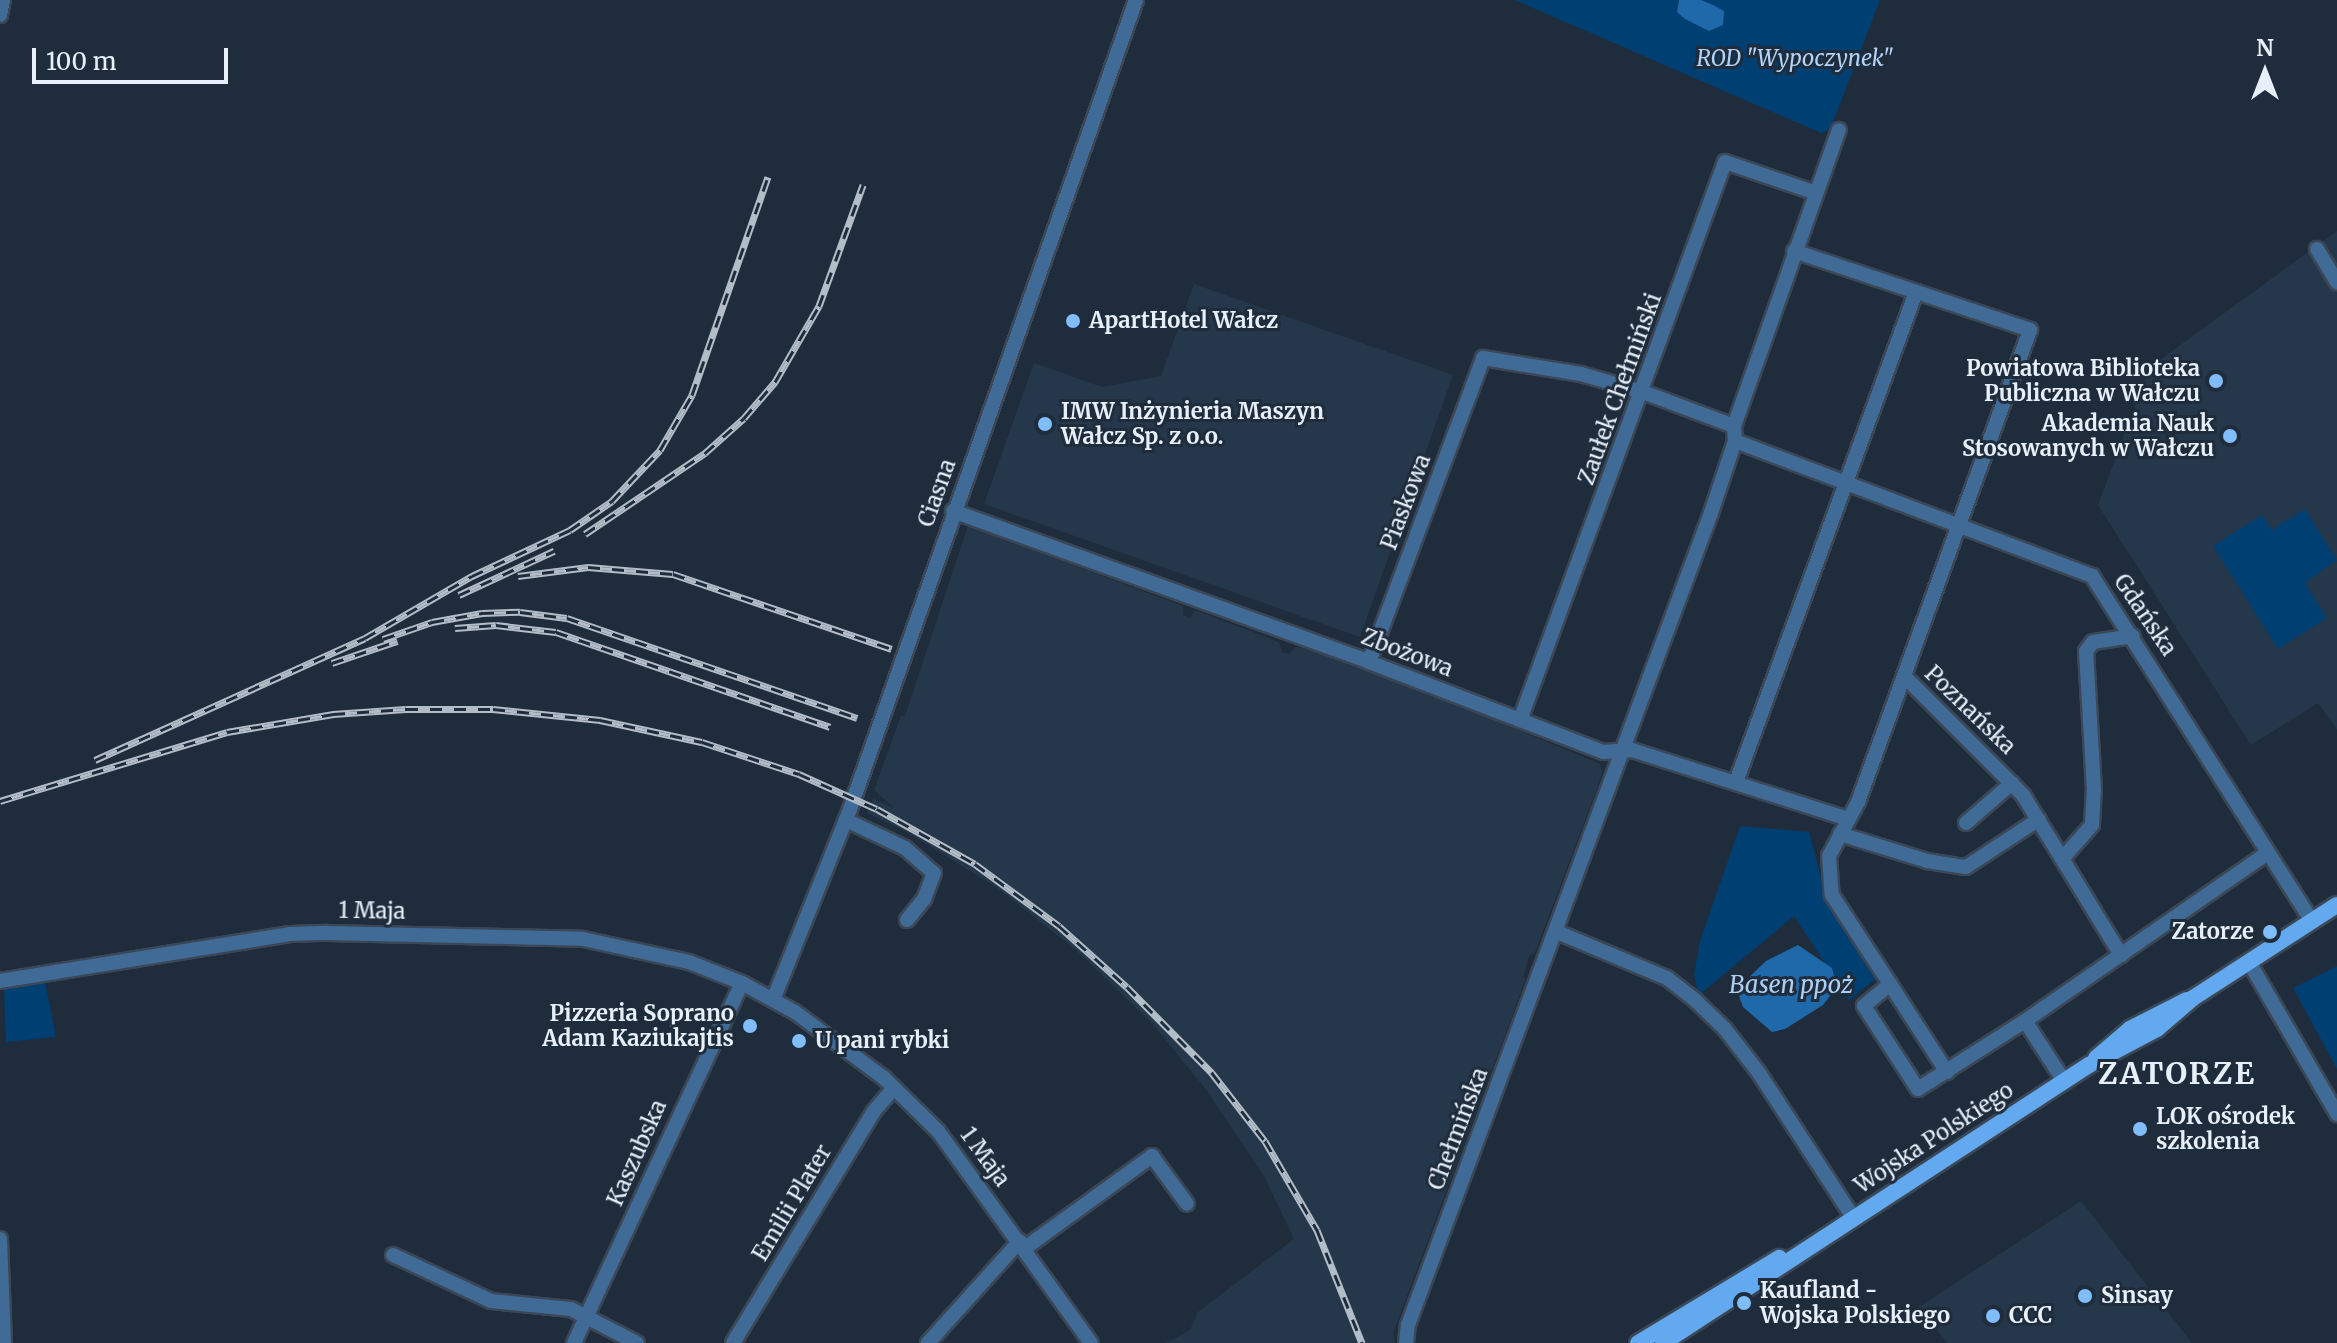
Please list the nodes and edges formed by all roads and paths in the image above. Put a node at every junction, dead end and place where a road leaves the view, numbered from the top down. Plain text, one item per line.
1 (3, 0) edge
2 (1136, 0) edge
3 (0, 15) edge
4 (1839, 130) dead end
5 (1816, 193) junction
6 (2317, 249) dead end
7 (1794, 251) junction
8 (2337, 282) edge
9 (1916, 292) junction
10 (1643, 392) junction
11 (1734, 426) junction
12 (1735, 441) junction
13 (1847, 485) junction
14 (953, 511) junction
15 (1959, 527) junction
16 (2133, 636) junction
17 (1369, 662) junction
18 (1905, 677) junction
19 (1520, 720) junction
20 (1621, 752) junction
21 (1736, 782) junction
22 (2012, 783) junction
23 (1848, 819) junction
24 (2039, 819) junction
25 (846, 820) junction
26 (1966, 823) dead end
27 (1840, 834) junction
28 (2268, 853) junction
29 (2062, 859) junction
30 (2337, 905) edge
31 (907, 920) dead end
32 (2312, 921) junction
33 (1557, 932) junction
34 (2121, 955) junction
35 (2249, 962) junction
36 (0, 981) edge
37 (742, 983) junction
38 (1890, 984) junction
39 (773, 1000) junction
40 (2025, 1021) junction
41 (1947, 1072) junction
42 (2064, 1081) junction
43 (894, 1088) junction
44 (2337, 1114) edge
45 (1187, 1204) dead end
46 (1853, 1217) junction
47 (0, 1239) edge
48 (1022, 1244) junction
49 (1803, 1249) junction
50 (393, 1255) dead end
51 (587, 1316) junction
52 (4, 1343) edge
53 (574, 1343) edge
54 (637, 1343) edge
55 (733, 1343) edge
56 (928, 1343) edge
57 (1091, 1343) edge
58 (1406, 1343) edge
59 (1638, 1343) edge
60 (1663, 1343) edge

1 - 3 street
2 - 14 street, Ciasna
4 - 5 street
5 - 7 street
5 - 10 street, Zaułek Chełmiński
6 - 8 street
7 - 9 street
7 - 11 street
9 - 13 street
9 - 15 street
10 - 11 street
10 - 17 street, Piaskowa
10 - 19 street, Zaułek Chełmiński
11 - 12 street
12 - 13 street, Gdańska
12 - 20 street
13 - 15 street, Gdańska
13 - 21 street
14 - 17 street, Zbożowa
14 - 25 street, Ciasna
15 - 16 street, Gdańska
15 - 18 street
16 - 28 street, Gdańska
16 - 29 street
17 - 19 street, Zbożowa
18 - 22 street, Poznańska
18 - 23 street, Poznańska
19 - 20 street, Zbożowa
20 - 21 street, Zbożowa
20 - 33 street, Chełmińska
21 - 23 street, Zbożowa
22 - 24 street, Poznańska
22 - 26 street
23 - 27 street, Poznańska
24 - 27 street
24 - 29 street, Poznańska
25 - 31 street
25 - 39 street, Ciasna
27 - 38 street, Poznańska
28 - 32 street, Gdańska
28 - 34 street
29 - 34 street, Poznańska
30 - 32 main road, Wojska Polskiego
32 - 35 main road, Wojska Polskiego
33 - 46 street
33 - 58 street, Chełmińska
34 - 40 street
35 - 42 main road, Wojska Polskiego
35 - 44 street
36 - 37 street, 1 Maja
37 - 39 street, 1 Maja
37 - 51 street, Kaszubska
38 - 41 street, Poznańska
38 - 41 street
39 - 43 street, 1 Maja
40 - 41 street
40 - 42 street
42 - 46 main road, Wojska Polskiego
43 - 48 street, 1 Maja
43 - 55 street, Emilii Plater
45 - 48 street
46 - 49 main road, Wojska Polskiego
47 - 52 street
48 - 56 street
48 - 57 street, 1 Maja
49 - 59 main road, Wojska Polskiego
49 - 60 main road, Wojska Polskiego
50 - 51 street
51 - 53 street, Kaszubska
51 - 54 street

